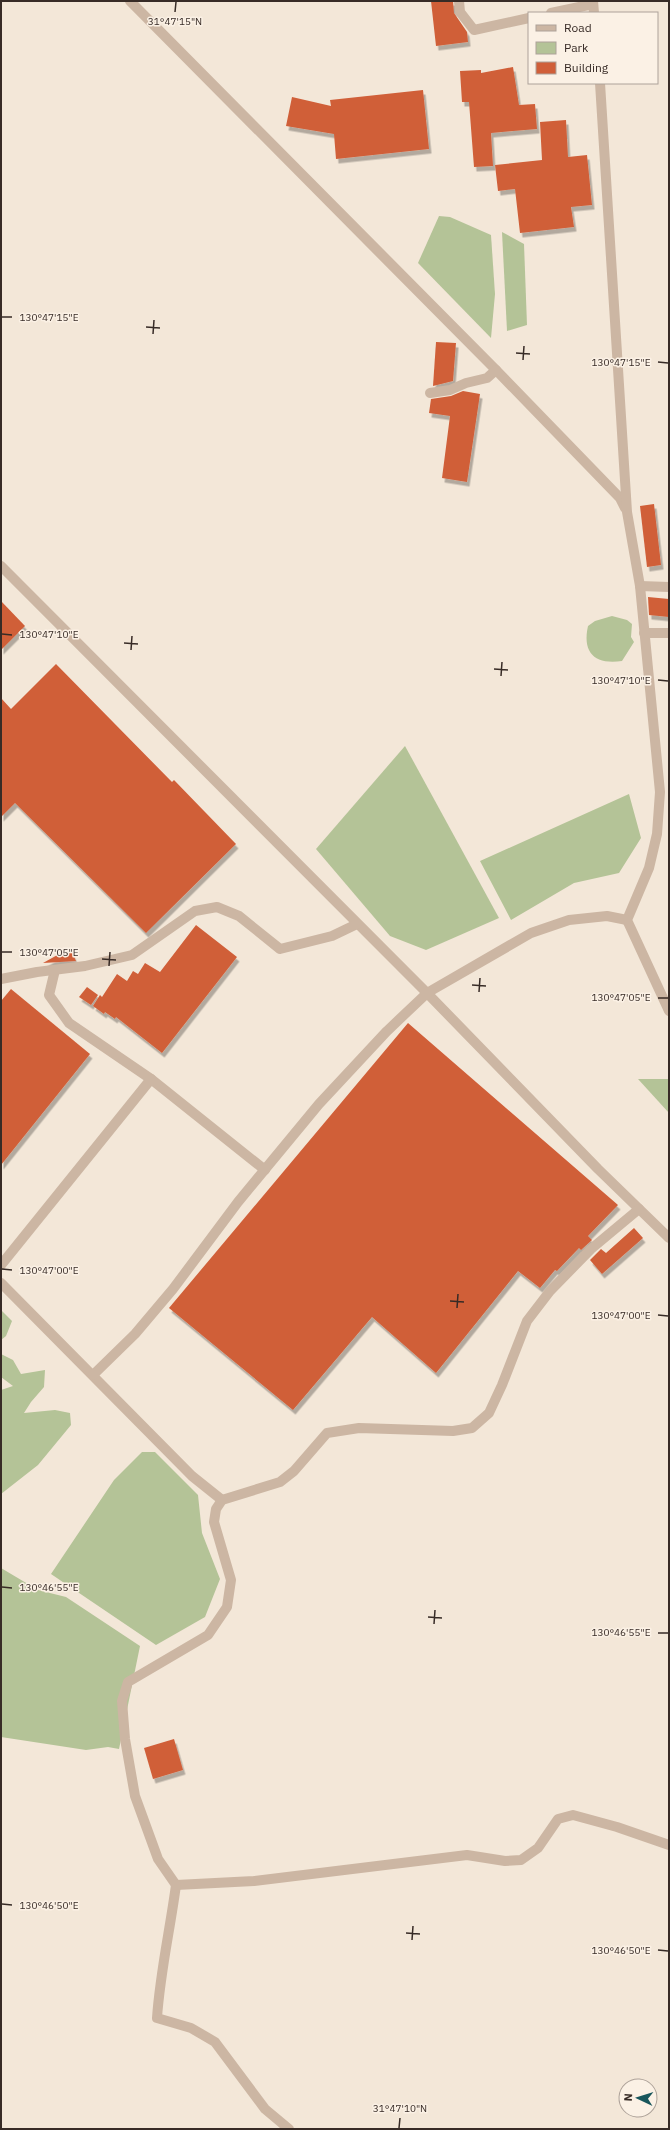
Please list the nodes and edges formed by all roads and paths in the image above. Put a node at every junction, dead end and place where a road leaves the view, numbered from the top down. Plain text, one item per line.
1 (130, 1) edge
2 (459, 1) edge
3 (594, 6) edge
4 (557, 12) edge
5 (528, 18) edge
6 (600, 84) edge
7 (496, 370) junction
8 (430, 393) dead end
9 (627, 512) junction
10 (1, 566) edge
11 (640, 586) junction
12 (669, 587) edge
13 (644, 633) junction
14 (669, 633) edge
15 (627, 920) junction
16 (357, 924) junction
17 (55, 970) junction
18 (1, 979) edge
19 (427, 993) junction
20 (669, 1011) edge
21 (151, 1079) junction
22 (265, 1170) junction
23 (639, 1209) junction
24 (669, 1238) edge
25 (1, 1266) edge
26 (1, 1282) edge
27 (94, 1375) junction
28 (222, 1500) junction
29 (669, 1845) edge
30 (176, 1885) junction
31 (289, 2129) edge

1 - 7 street
2 - 5 street
3 - 4 street
6 - 9 street
7 - 8 street
7 - 9 street
9 - 11 street
10 - 16 street
11 - 12 street
11 - 13 street
13 - 14 street
13 - 15 street
15 - 19 street
15 - 20 street
16 - 17 street
16 - 19 street
17 - 18 street
17 - 21 street
19 - 22 street
19 - 23 street
21 - 22 street
21 - 25 street
22 - 27 street
23 - 24 street
23 - 28 street
26 - 27 street
27 - 28 street
28 - 30 street
29 - 30 street
30 - 31 street

